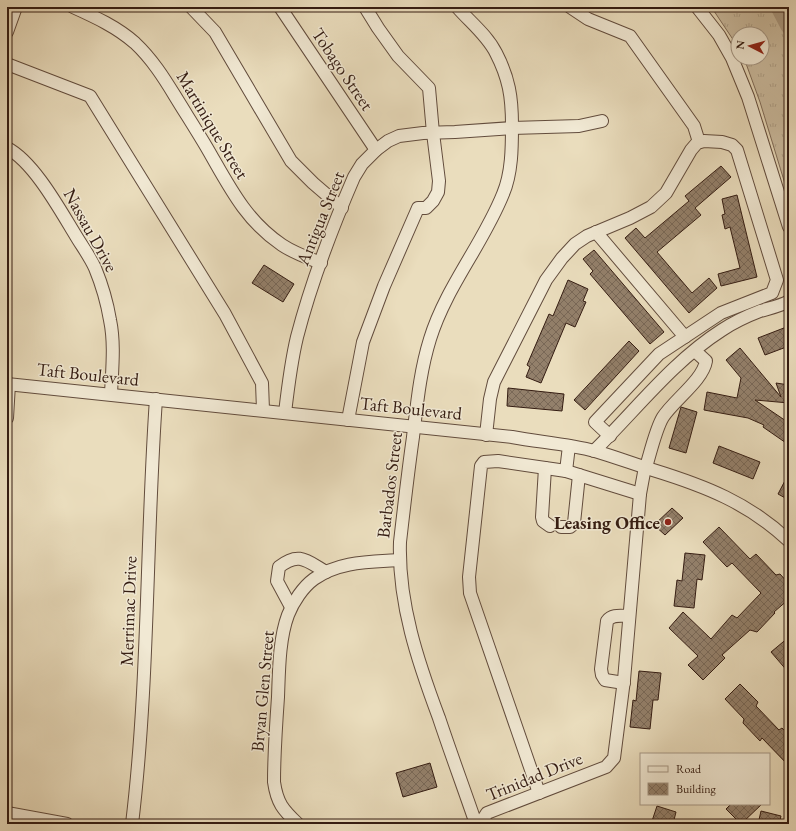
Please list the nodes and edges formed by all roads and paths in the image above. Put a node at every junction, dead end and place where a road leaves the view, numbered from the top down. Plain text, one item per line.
1 (16, 7) edge
2 (73, 7) edge
3 (191, 7) edge
4 (280, 7) edge
5 (364, 7) edge
6 (457, 7) edge
7 (570, 7) edge
8 (697, 7) edge
9 (7, 32) edge
10 (7, 64) edge
11 (602, 121) dead end
12 (512, 128) junction
13 (433, 133) junction
14 (699, 142) junction
15 (7, 148) edge
16 (376, 150) junction
17 (342, 208) junction
18 (789, 227) edge
19 (596, 232) junction
20 (321, 263) junction
21 (789, 301) edge
22 (685, 337) junction
23 (695, 351) junction
24 (8, 384) edge
25 (111, 394) junction
26 (156, 399) junction
27 (263, 410) junction
28 (285, 413) junction
29 (7, 418) edge
30 (348, 420) junction
31 (414, 427) junction
32 (486, 435) junction
33 (610, 436) junction
34 (569, 446) junction
35 (594, 451) junction
36 (645, 467) junction
37 (545, 468) junction
38 (566, 471) junction
39 (579, 475) junction
40 (640, 494) junction
41 (788, 537) edge
42 (399, 560) junction
43 (326, 572) junction
44 (291, 607) junction
45 (629, 616) junction
46 (624, 683) junction
47 (539, 793) junction
48 (7, 813) edge
49 (67, 824) edge
50 (132, 824) edge
51 (298, 824) edge
52 (476, 824) edge
53 (480, 824) edge

1 - 9 street
2 - 20 street, Martinique Street
3 - 17 street
4 - 16 street, Tobago Street
5 - 13 street
6 - 12 street, Barbados Street
7 - 14 street
8 - 18 street
10 - 27 street
11 - 12 street, Antigua Street
12 - 13 street, Antigua Street
12 - 31 street, Barbados Street
13 - 16 street, Antigua Street
13 - 30 street
14 - 19 street
14 - 22 street
15 - 25 street, Nassau Drive
16 - 17 street, Antigua Street
17 - 20 street, Antigua Street
19 - 22 street
19 - 32 street
20 - 28 street, Antigua Street
21 - 23 street
22 - 33 street
23 - 33 street
23 - 36 street
24 - 25 street, Taft Boulevard
24 - 29 street
25 - 26 street, Taft Boulevard
26 - 27 street, Taft Boulevard
26 - 50 street, Merrimac Drive
27 - 28 street, Taft Boulevard
28 - 30 street, Taft Boulevard
30 - 31 street, Taft Boulevard
31 - 32 street, Taft Boulevard
31 - 42 street, Barbados Street
32 - 34 street, Taft Boulevard
33 - 35 street
34 - 35 street, Taft Boulevard
34 - 38 street
35 - 36 street, Taft Boulevard
36 - 40 street
36 - 41 street, Taft Boulevard
37 - 38 street
37 - 39 street
37 - 47 street
38 - 39 street
39 - 40 street
40 - 45 street
42 - 43 street, Bryan Glen Street
42 - 52 street, Barbados Street
43 - 44 street, Bryan Glen Street
43 - 44 street
44 - 51 street, Bryan Glen Street
45 - 46 street
45 - 46 street
46 - 47 street, Trinidad Drive
47 - 53 street, Trinidad Drive
48 - 49 street

